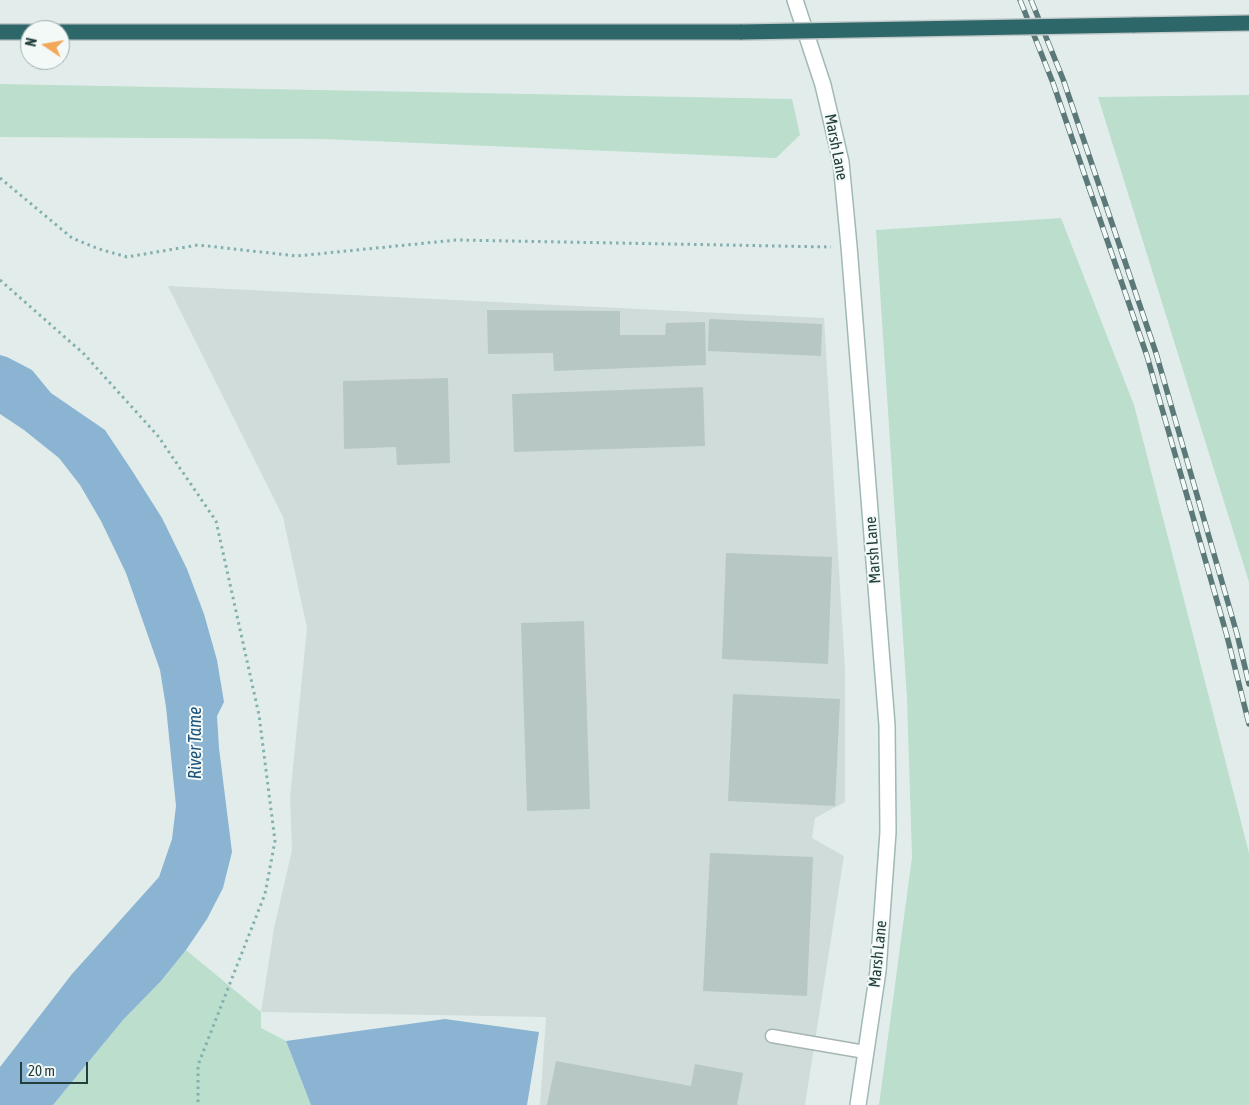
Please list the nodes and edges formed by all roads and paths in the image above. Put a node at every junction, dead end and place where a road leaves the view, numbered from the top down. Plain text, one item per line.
1 (795, 0) edge
2 (1249, 23) edge
3 (0, 32) edge
4 (20, 32) edge
5 (70, 32) edge
6 (0, 178) edge
7 (850, 246) junction
8 (0, 280) edge
9 (772, 1036) dead end
10 (865, 1052) junction
11 (198, 1105) edge
12 (858, 1105) edge

1 - 7 main road, Marsh Lane
2 - 5 highway, bridge
3 - 4 highway
6 - 7 path
7 - 10 main road, Marsh Lane
8 - 11 path
9 - 10 lane
10 - 12 main road, Marsh Lane

